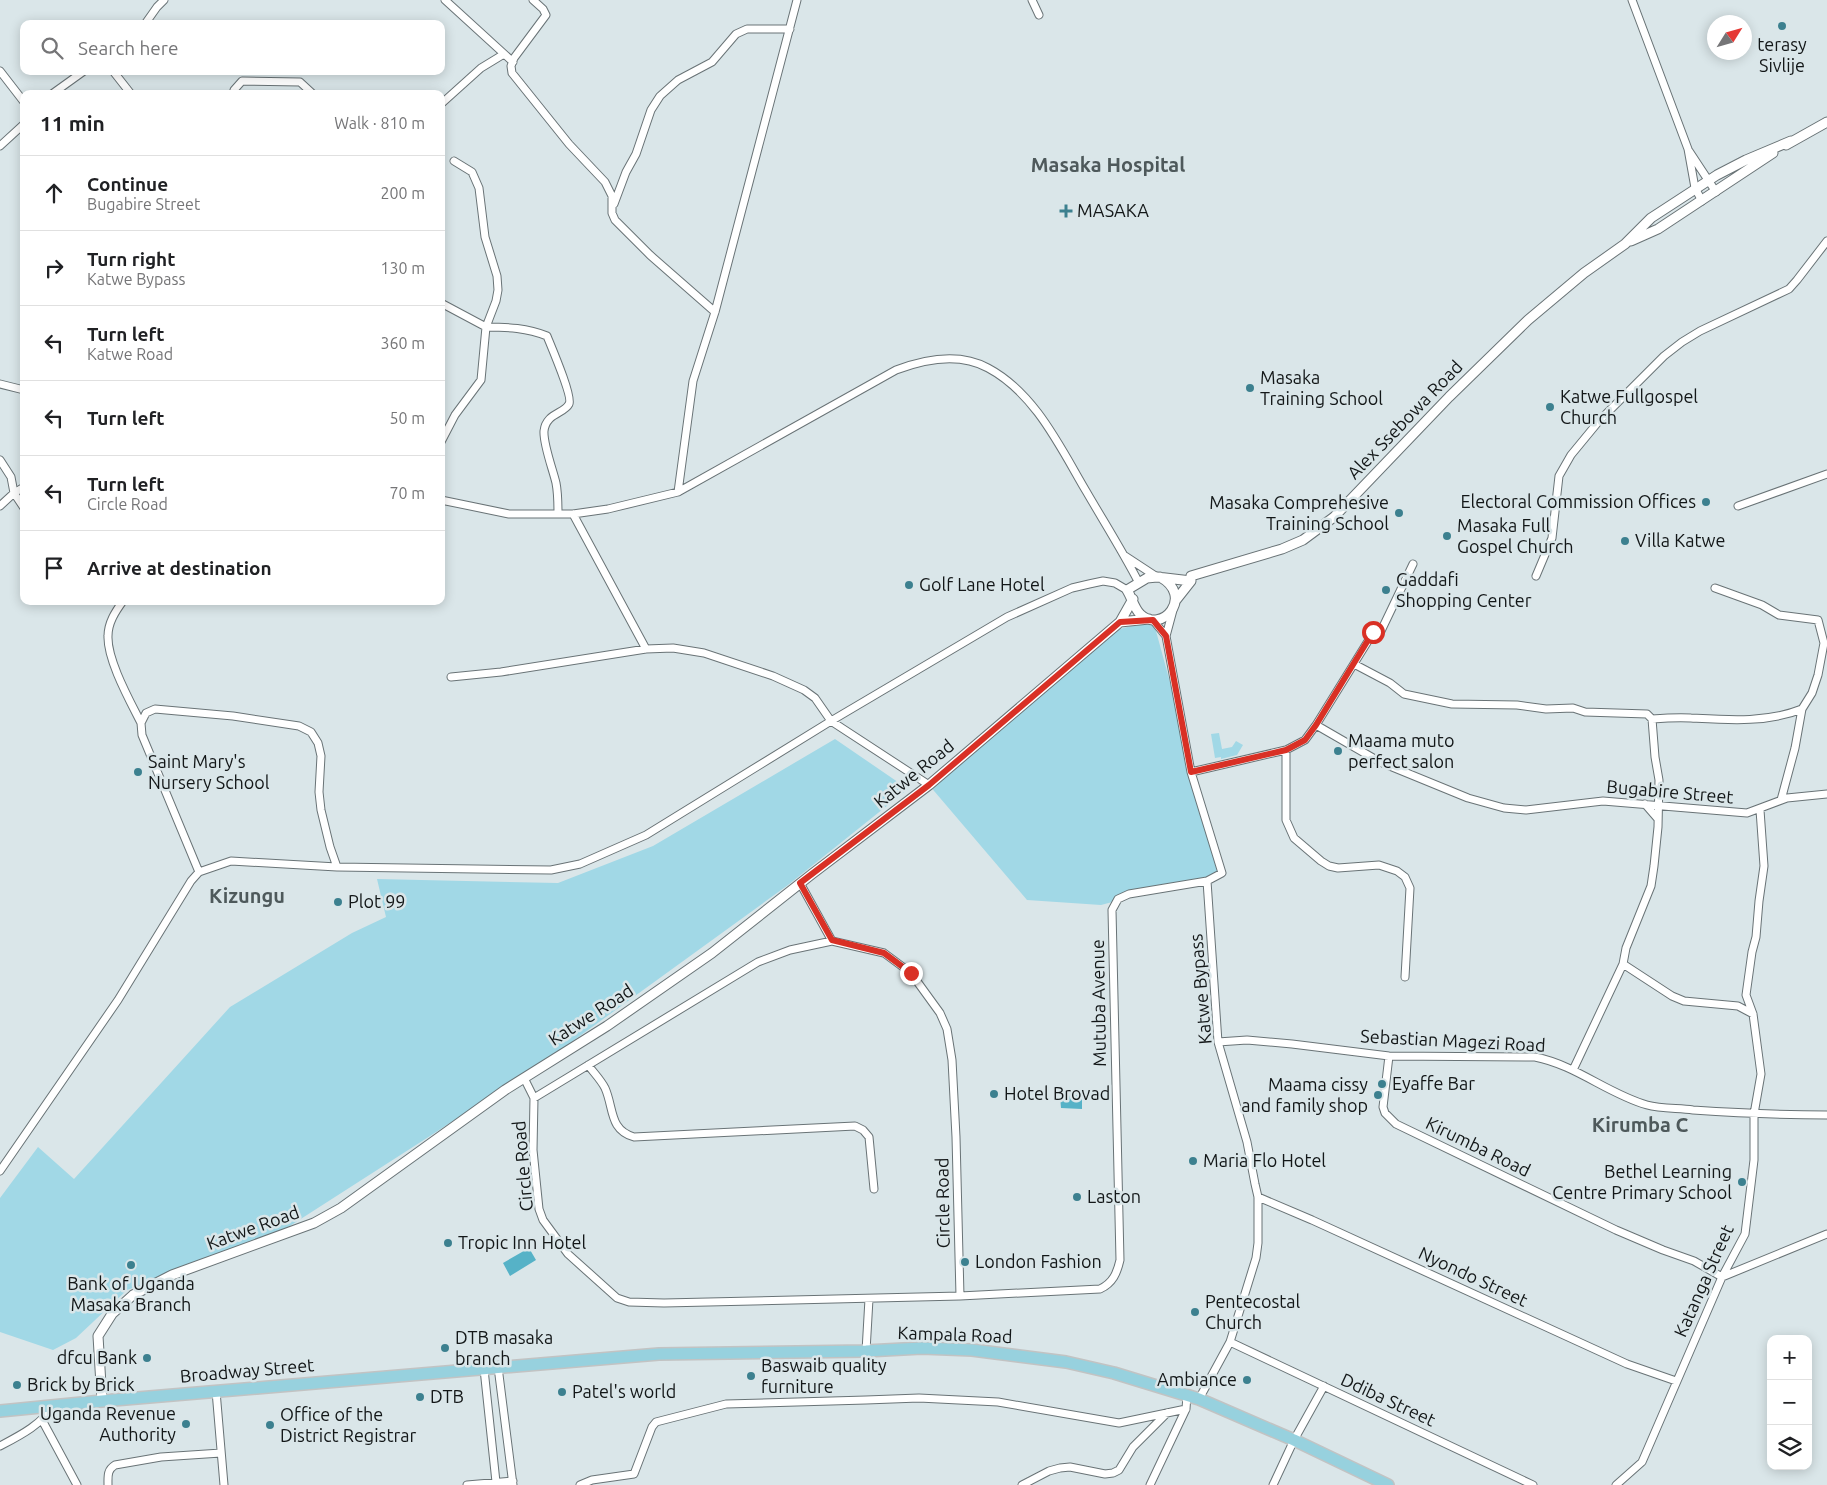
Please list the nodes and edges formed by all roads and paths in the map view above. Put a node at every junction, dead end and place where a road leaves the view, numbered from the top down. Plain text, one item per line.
1 (164, 0) edge
2 (445, 0) edge
3 (532, 0) edge
4 (797, 0) edge
5 (1032, 0) edge
6 (1632, 0) edge
7 (1039, 16) dead end
8 (148, 20) edge
9 (790, 29) junction
10 (504, 54) junction
11 (513, 62) junction
12 (0, 71) edge
13 (78, 75) edge
14 (117, 75) edge
15 (58, 90) edge
16 (128, 90) edge
17 (234, 90) edge
18 (309, 90) edge
19 (20, 97) edge
20 (445, 100) edge
21 (1827, 122) edge
22 (20, 128) edge
23 (1791, 142) junction
24 (0, 146) edge
25 (1688, 149) junction
26 (454, 161) dead end
27 (1709, 180) junction
28 (1695, 188) junction
29 (1716, 192) junction
30 (1702, 201) junction
31 (612, 209) junction
32 (1827, 241) edge
33 (1625, 244) junction
34 (445, 305) edge
35 (715, 312) junction
36 (490, 314) junction
37 (476, 321) junction
38 (486, 327) junction
39 (0, 384) edge
40 (20, 389) edge
41 (445, 434) edge
42 (0, 460) edge
43 (1827, 474) edge
44 (20, 489) edge
45 (678, 492) junction
46 (14, 493) junction
47 (445, 501) edge
48 (20, 502) edge
49 (0, 506) edge
50 (1738, 506) dead end
51 (558, 514) junction
52 (573, 514) junction
53 (1125, 556) junction
54 (1413, 564) dead end
55 (1536, 576) dead end
56 (1158, 577) junction
57 (1190, 581) junction
58 (1139, 583) junction
59 (1715, 588) dead end
60 (1127, 590) junction
61 (1133, 599) junction
62 (1176, 600) junction
63 (120, 605) edge
64 (1173, 610) junction
65 (1151, 619) junction
66 (1120, 622) junction
67 (1166, 636) junction
68 (646, 649) junction
69 (1354, 664) junction
70 (451, 677) dead end
71 (1802, 709) junction
72 (1652, 719) junction
73 (831, 721) junction
74 (141, 723) junction
75 (1316, 725) junction
76 (1286, 750) junction
77 (1191, 772) junction
78 (929, 785) junction
79 (1827, 794) edge
80 (1781, 800) junction
81 (1645, 804) junction
82 (1659, 805) junction
83 (1760, 810) junction
84 (1658, 819) junction
85 (337, 867) junction
86 (199, 872) junction
87 (1207, 880) junction
88 (800, 883) junction
89 (832, 940) junction
90 (1623, 964) junction
91 (1405, 977) dead end
92 (1746, 995) junction
93 (1738, 1006) junction
94 (1753, 1014) junction
95 (1218, 1042) junction
96 (1389, 1056) junction
97 (588, 1065) junction
98 (1573, 1070) junction
99 (524, 1078) junction
100 (534, 1098) junction
101 (1754, 1114) junction
102 (1827, 1115) edge
103 (0, 1171) edge
104 (874, 1189) dead end
105 (1258, 1197) junction
106 (1827, 1234) edge
107 (1722, 1277) junction
108 (960, 1296) junction
109 (869, 1299) junction
110 (1230, 1342) junction
111 (866, 1351) junction
112 (498, 1367) junction
113 (484, 1370) junction
114 (1676, 1381) junction
115 (1324, 1386) junction
116 (216, 1391) junction
117 (1187, 1395) junction
118 (1199, 1399) junction
119 (102, 1400) junction
120 (53, 1405) junction
121 (1186, 1408) junction
122 (0, 1411) edge
123 (1168, 1412) junction
124 (42, 1420) junction
125 (1294, 1440) junction
126 (0, 1446) edge
127 (221, 1453) junction
128 (496, 1482) junction
129 (513, 1483) edge
130 (77, 1485) edge
131 (108, 1485) edge
132 (224, 1485) edge
133 (467, 1485) edge
134 (580, 1485) edge
135 (1022, 1485) edge
136 (1150, 1485) edge
137 (1273, 1485) edge
138 (1388, 1485) edge
139 (1533, 1485) edge
140 (1616, 1485) edge

1 - 8 street
2 - 10 street
3 - 11 street
4 - 9 street
5 - 7 street
6 - 25 street
9 - 31 street
9 - 35 street
10 - 11 street
10 - 20 street
11 - 31 street
12 - 19 street
13 - 15 street
14 - 16 street
17 - 18 street
21 - 23 street, Alex Ssebowa Road
22 - 24 street
23 - 27 street, Alex Ssebowa Road
23 - 29 street, Alex Ssebowa Road
25 - 27 street
25 - 28 street
26 - 36 street
27 - 28 street, Alex Ssebowa Road
27 - 29 street
28 - 30 street
28 - 33 street, Alex Ssebowa Road
29 - 30 street, Alex Ssebowa Road
30 - 33 street, Alex Ssebowa Road
31 - 35 street
32 - 55 street
33 - 57 street, Alex Ssebowa Road
34 - 37 street
35 - 45 street
36 - 37 street
36 - 38 street
37 - 38 street
38 - 41 street
38 - 51 street
39 - 40 street
42 - 46 street
43 - 50 street
44 - 46 street
45 - 52 street
45 - 53 street
46 - 48 street
46 - 49 street
47 - 51 street
51 - 52 street
52 - 68 street
53 - 56 street
53 - 58 street
54 - 69 street
56 - 57 street
56 - 58 street
56 - 62 street
57 - 62 street
58 - 60 street
59 - 71 street
60 - 61 street
60 - 73 street
61 - 65 street
61 - 66 street, Katwe Road
62 - 64 street
63 - 74 street
64 - 65 street
64 - 67 street
65 - 66 street
65 - 67 street
66 - 78 street, Katwe Road
67 - 77 street
68 - 70 street
68 - 73 street
69 - 72 street
69 - 75 street
71 - 72 street
71 - 80 street
72 - 82 street
73 - 78 street
73 - 85 street
74 - 85 street
74 - 86 street
75 - 76 street
75 - 81 street, Bugabire Street
76 - 77 street
76 - 91 street
77 - 87 street
78 - 88 street, Katwe Road
79 - 80 street, Bugabire Street
80 - 83 street, Bugabire Street
81 - 82 street, Bugabire Street
81 - 84 street
82 - 83 street, Bugabire Street
82 - 84 street
83 - 92 street, Katanga Street
84 - 90 street
85 - 86 street
86 - 103 street
87 - 95 street, Katwe Bypass
87 - 108 street, Mutuba Avenue
88 - 89 street
88 - 99 street, Katwe Road
89 - 97 street, Circle Road
89 - 108 street, Circle Road
90 - 93 street
90 - 98 street
92 - 93 street
92 - 94 street, Katanga Street
93 - 94 street
94 - 101 street, Katanga Street
95 - 96 street, Sebastian Magezi Road
95 - 105 street, Katwe Bypass
96 - 98 street, Sebastian Magezi Road
96 - 107 street, Kirumba Road
97 - 100 street, Circle Road
97 - 104 street
98 - 101 street, Sebastian Magezi Road
99 - 100 street, Circle Road
99 - 119 street, Katwe Road
100 - 109 street, Circle Road
101 - 102 street, Sebastian Magezi Road
101 - 107 street, Katanga Street
105 - 110 street, Katwe Bypass
105 - 114 street, Nyondo Street
106 - 107 street
107 - 114 street, Katanga Street
108 - 109 street, Circle Road
109 - 111 street
110 - 115 street, Ddiba Street
110 - 118 street, Katwe Bypass
111 - 112 main road, Kampala Road
111 - 117 main road, Kampala Road
112 - 113 main road, Broadway Street
112 - 129 street
113 - 116 main road, Broadway Street
113 - 128 street
114 - 140 street, Katanga Street
115 - 125 street
115 - 139 street, Ddiba Street
116 - 119 main road, Broadway Street
116 - 127 street
117 - 118 main road, Kampala Road
117 - 121 street
118 - 125 main road, Kampala Road
119 - 120 main road, Broadway Street
120 - 122 main road, Broadway Street
120 - 124 street
121 - 123 street
121 - 136 street
123 - 134 street
123 - 135 street
124 - 126 street
124 - 130 street
125 - 137 street
125 - 138 main road, Kampala Road
127 - 131 street
127 - 132 street
128 - 129 street
128 - 133 street

